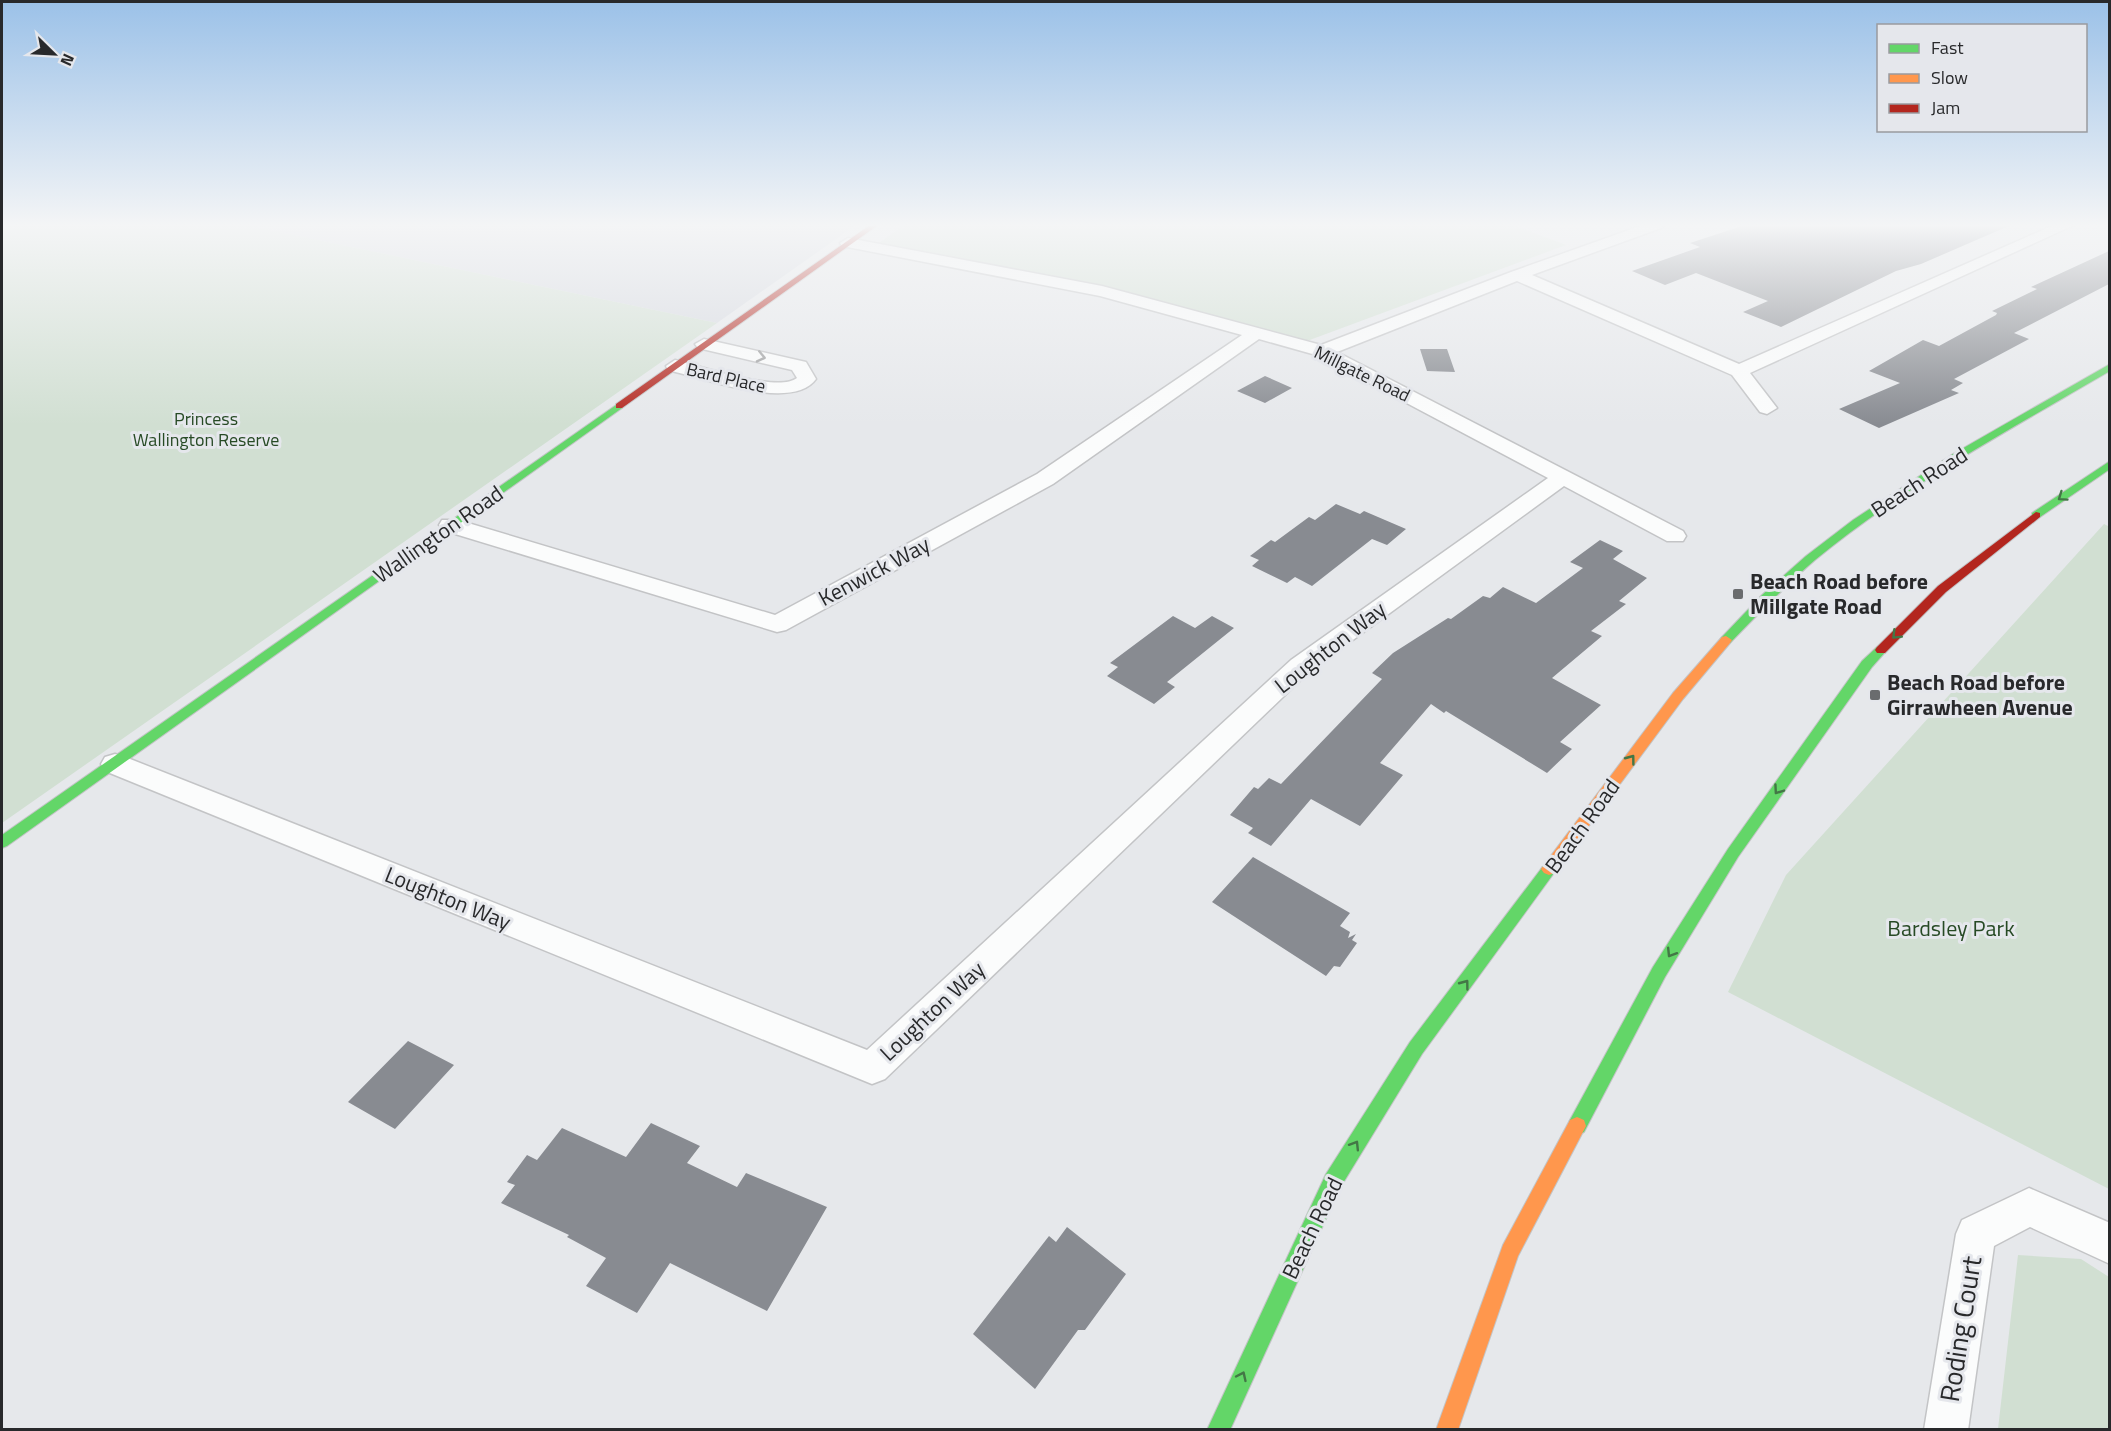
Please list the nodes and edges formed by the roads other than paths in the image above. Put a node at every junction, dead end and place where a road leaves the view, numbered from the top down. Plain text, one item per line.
1 (778, 292) edge
2 (1105, 292) edge
3 (1472, 292) edge
4 (1558, 292) edge
5 (1916, 292) edge
6 (1256, 333) junction
7 (704, 344) junction
8 (1322, 351) junction
9 (675, 366) junction
10 (2109, 367) edge
11 (1739, 371) junction
12 (1767, 408) dead end
13 (2109, 464) edge
14 (1562, 478) junction
15 (450, 525) junction
16 (1675, 536) dead end
17 (115, 764) junction
18 (2, 842) edge
19 (2109, 1244) edge
20 (1218, 1430) edge
21 (1447, 1430) edge
22 (1946, 1430) edge

1 - 7 main road, Wallington Road
2 - 6 street, Millgate Road
3 - 8 street
4 - 11 street
5 - 11 street
6 - 8 street, Millgate Road
6 - 15 street, Kenwick Way
7 - 9 main road, Wallington Road
7 -> 9 street, Bard Place
8 - 14 street, Millgate Road
9 - 15 main road, Wallington Road
20 -> 10 main road, Beach Road
11 - 12 street
13 -> 21 main road
14 - 16 street, Millgate Road
14 - 17 street, Loughton Way
15 - 17 main road, Wallington Road
17 - 18 main road, Wallington Road
19 - 22 street, Roding Court

